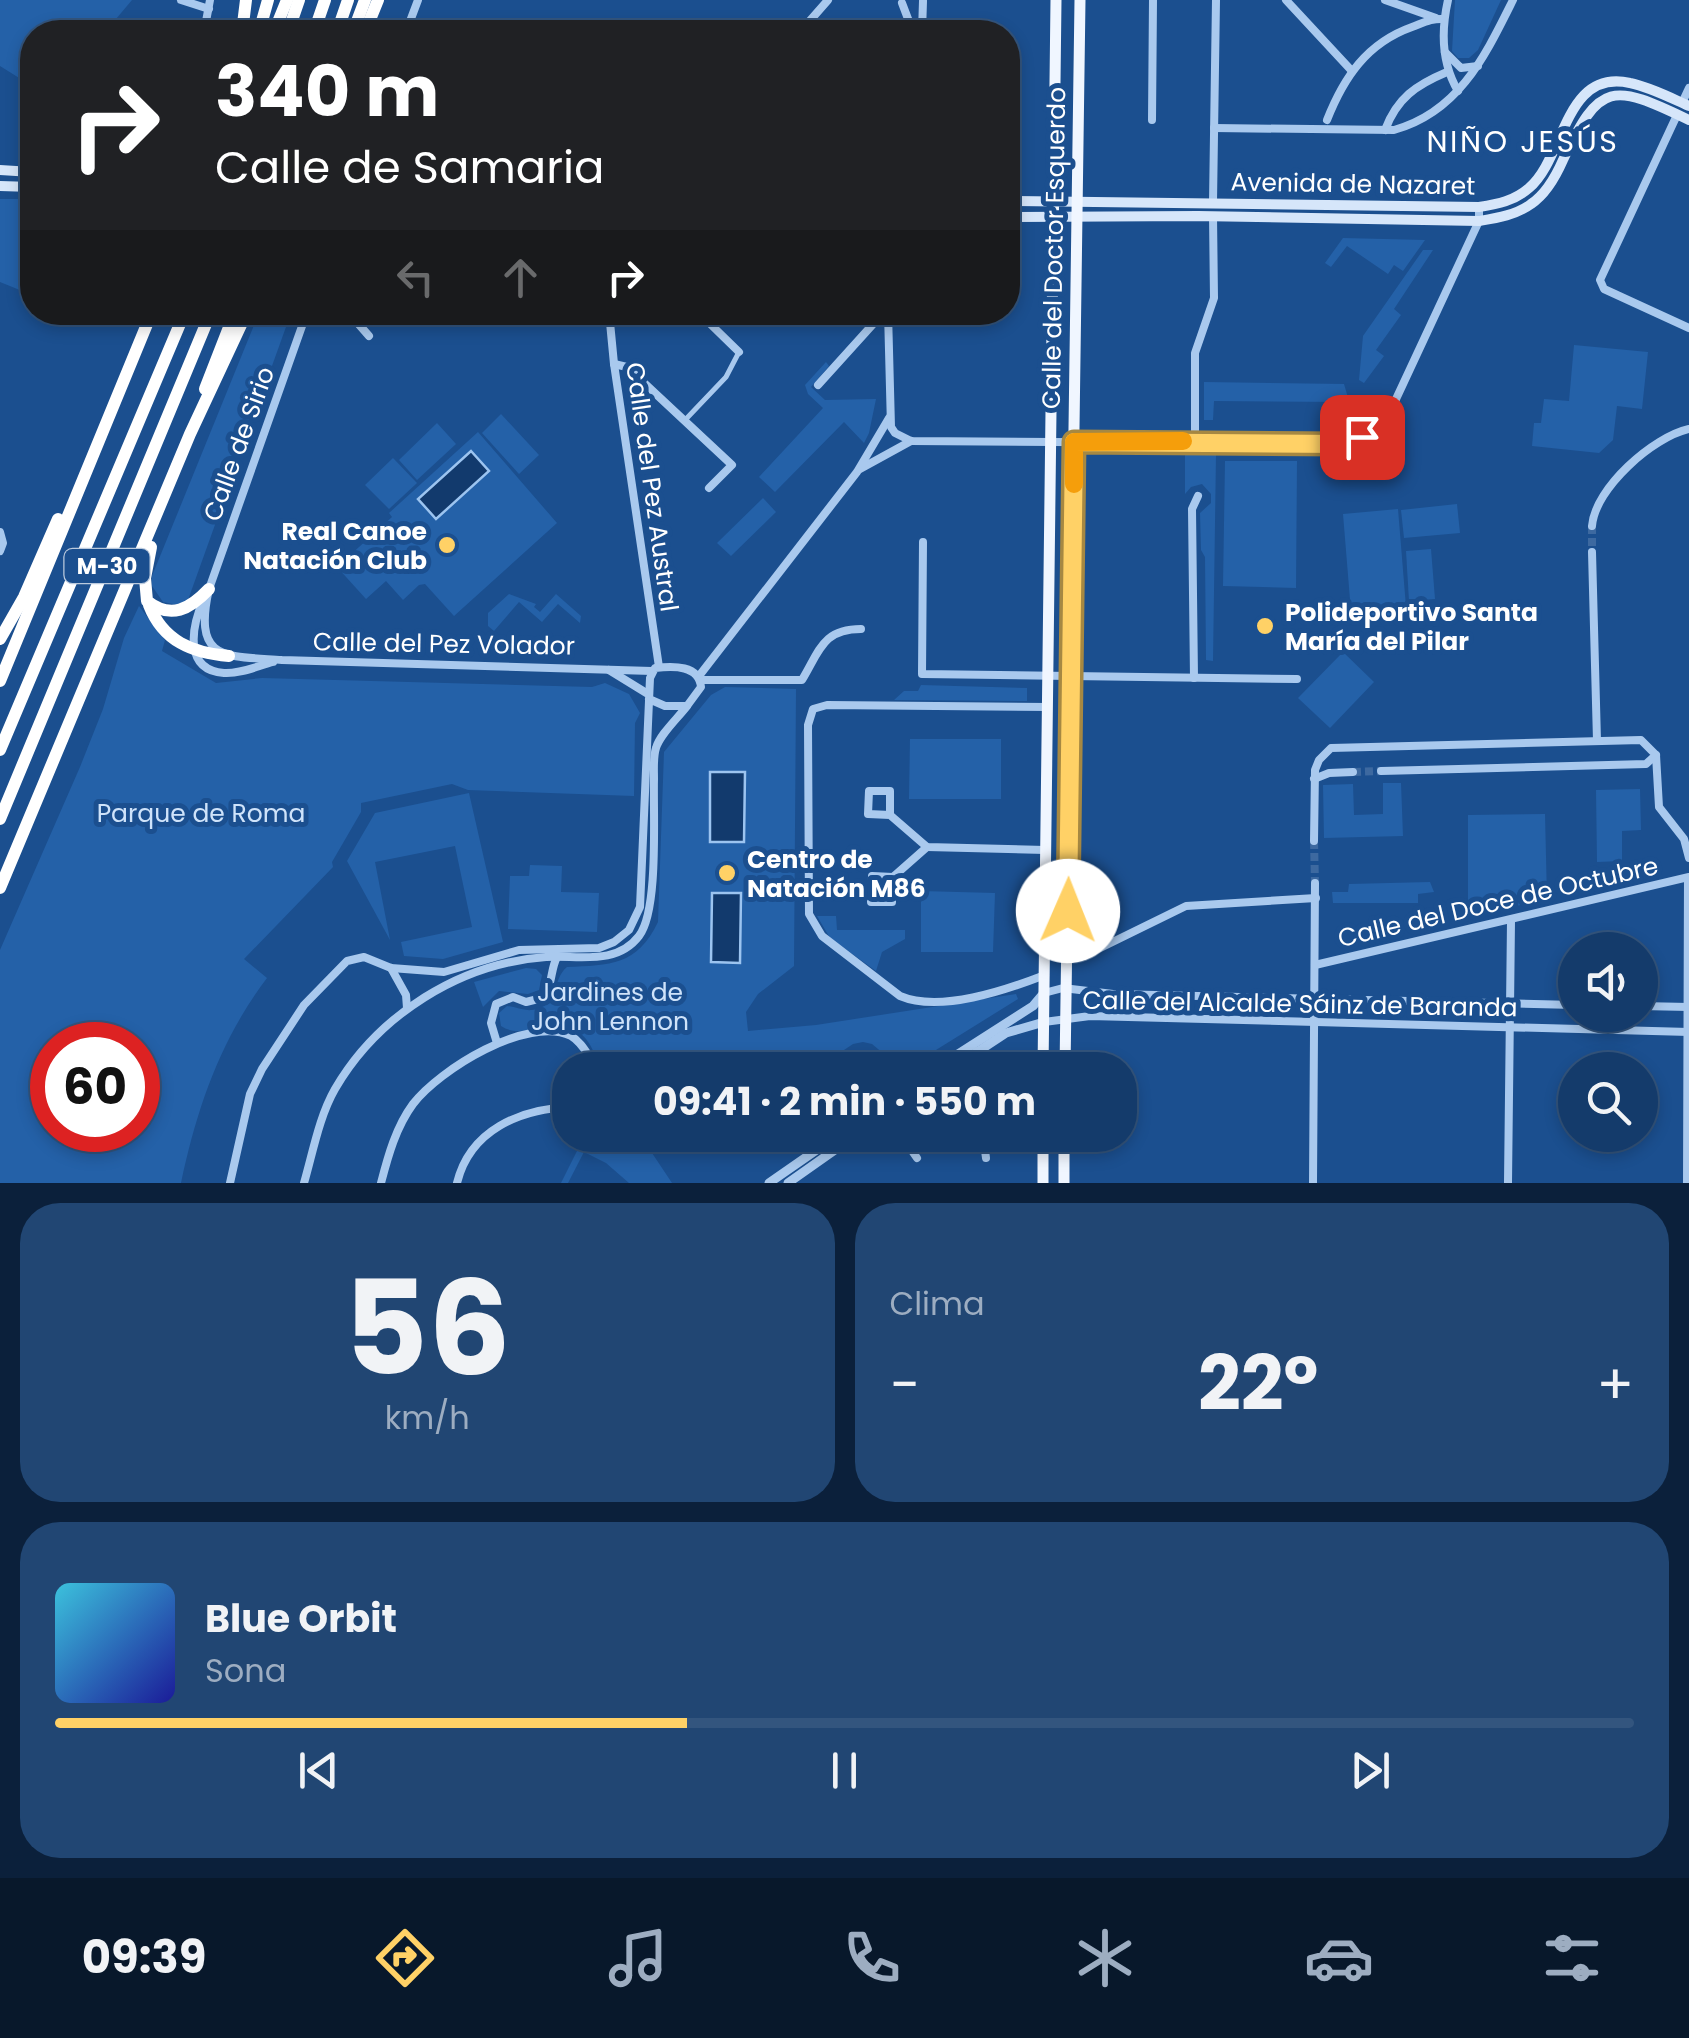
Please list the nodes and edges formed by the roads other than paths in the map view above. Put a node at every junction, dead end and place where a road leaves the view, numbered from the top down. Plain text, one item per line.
1 (181, 0) edge
2 (827, 0) edge
3 (924, 0) edge
4 (1056, 0) edge
5 (1080, 0) edge
6 (1153, 0) edge
7 (1216, 0) edge
8 (1286, 0) edge
9 (1385, 0) edge
10 (1448, 0) edge
11 (1513, 0) edge
12 (900, 1) edge
13 (210, 4) edge
14 (1440, 19) junction
15 (810, 20) edge
16 (1446, 52) junction
17 (1478, 66) junction
18 (1351, 70) junction
19 (1446, 72) junction
20 (1689, 88) edge
21 (1458, 91) junction
22 (1683, 108) edge
23 (1152, 120) dead end
24 (1327, 120) dead end
25 (1689, 120) edge
26 (1214, 128) junction
27 (1384, 130) junction
28 (1020, 201) edge
29 (1054, 201) junction
30 (1077, 202) junction
31 (1214, 202) junction
32 (1478, 207) junction
33 (1214, 216) junction
34 (1020, 217) edge
35 (1077, 217) junction
36 (1054, 218) junction
37 (1480, 222) junction
38 (147, 325) edge
39 (180, 325) edge
40 (206, 325) edge
41 (229, 325) edge
42 (241, 325) edge
43 (302, 325) edge
44 (359, 325) edge
45 (610, 325) edge
46 (712, 325) edge
47 (874, 325) edge
48 (887, 325) edge
49 (1689, 328) edge
50 (368, 336) dead end
51 (740, 352) joint
52 (614, 364) junction
53 (818, 385) dead end
54 (890, 415) junction
55 (686, 419) junction
56 (1689, 429) edge
57 (190, 434) junction
58 (910, 441) junction
59 (1196, 441) junction
60 (1051, 442) junction
61 (1074, 442) junction
62 (93, 456) junction
63 (856, 472) junction
64 (709, 488) dead end
65 (1198, 496) dead end
66 (156, 522) junction
67 (1592, 526) tunnel mouth
68 (0, 532) edge
69 (923, 542) dead end
70 (0, 551) edge
71 (1592, 552) tunnel mouth
72 (209, 590) junction
73 (147, 601) junction
74 (861, 629) dead end
75 (0, 639) edge
76 (194, 651) junction
77 (229, 656) junction
78 (282, 660) junction
79 (605, 667) junction
80 (655, 669) junction
81 (1048, 676) junction
82 (1073, 676) junction
83 (700, 678) junction
84 (1194, 678) junction
85 (1297, 679) dead end
86 (0, 681) edge
87 (648, 697) junction
88 (688, 706) junction
89 (1048, 707) junction
90 (1597, 741) junction
91 (1440, 745) junction
92 (0, 750) edge
93 (1656, 755) junction
94 (1441, 769) junction
95 (1381, 771) tunnel mouth
96 (1354, 772) tunnel mouth
97 (1314, 779) junction
98 (890, 815) dead end
99 (0, 819) edge
100 (1314, 841) tunnel mouth
101 (927, 847) junction
102 (1046, 850) junction
103 (1069, 850) junction
104 (1689, 858) edge
105 (1689, 876) edge
106 (893, 877) dead end
107 (1315, 883) tunnel mouth
108 (0, 888) edge
109 (1316, 898) junction
110 (1511, 921) junction
111 (540, 948) junction
112 (1088, 954) dead end
113 (552, 960) junction
114 (1315, 965) junction
115 (391, 968) junction
116 (434, 972) junction
117 (1045, 975) junction
118 (1066, 989) junction
119 (437, 990) junction
120 (1044, 993) junction
121 (1314, 998) junction
122 (1510, 1004) junction
123 (1558, 1005) edge
124 (1658, 1006) edge
125 (1689, 1007) edge
126 (407, 1008) junction
127 (1066, 1019) junction
128 (1044, 1022) junction
129 (1314, 1023) junction
130 (1510, 1028) junction
131 (1688, 1032) edge
132 (497, 1043) junction
133 (977, 1051) edge
134 (587, 1052) edge
135 (960, 1052) edge
136 (1044, 1052) edge
137 (1065, 1052) edge
138 (552, 1108) edge
139 (814, 1152) edge
140 (832, 1152) edge
141 (913, 1152) edge
142 (985, 1152) edge
143 (1043, 1152) edge
144 (1064, 1152) edge
145 (917, 1158) dead end
146 (986, 1158) dead end
147 (230, 1183) edge
148 (304, 1183) edge
149 (381, 1183) edge
150 (457, 1183) edge
151 (770, 1183) edge
152 (788, 1183) edge
153 (1043, 1183) edge
154 (1064, 1183) edge
155 (1313, 1183) edge
156 (1508, 1183) edge
157 (1688, 1183) edge

1 - 13 street
2 - 15 street
3 - 12 street
4 - 29 main road, Calle del Doctor Esquerdo
5 - 30 main road, Calle del Doctor Esquerdo
6 - 23 street
7 - 26 street
8 - 18 street
9 - 14 street
10 - 14 street
11 - 17 street
14 - 16 street
14 - 18 street
16 - 17 street
16 - 19 street
17 - 21 street
18 - 24 street
19 - 21 street
19 - 27 street
20 - 22 street
21 - 27 street
22 - 25 main road
22 - 32 main road, Avenida de Nazaret
22 - 37 main road, Avenida de Nazaret
22 - 49 street
26 - 27 street
26 - 31 street
28 - 29 main road, Avenida de Nazaret
29 - 30 main road, Avenida de Nazaret
29 - 36 main road, Calle del Doctor Esquerdo
30 - 31 main road, Avenida de Nazaret
30 - 35 main road, Calle del Doctor Esquerdo
31 - 32 main road, Avenida de Nazaret
31 - 33 street
32 - 37 street
33 - 35 main road, Avenida de Nazaret
33 - 37 main road, Avenida de Nazaret
33 - 59 street
34 - 36 main road, Avenida de Nazaret
35 - 36 main road, Avenida de Nazaret
35 - 61 main road, Calle del Doctor Esquerdo
36 - 60 main road, Calle del Doctor Esquerdo
37 - 59 street
38 - 62 highway, M-30
39 - 92 highway, M-30
40 - 99 highway, M-30
41 - 57 highway
42 - 57 highway, M-30
43 - 72 street, Calle de Sirio
44 - 50 street
45 - 52 street, Calle del Pez Austral
46 - 51 street
47 - 53 street
48 - 54 street
51 - 55 street
52 - 55 street
52 - 80 street, Calle del Pez Austral
54 - 58 street
54 - 63 street
55 - 64 street
56 - 67 street
57 - 66 highway, M-30
58 - 60 street
58 - 63 street
59 - 61 street
60 - 61 street
60 - 81 main road, Calle del Doctor Esquerdo
61 - 82 main road, Calle del Doctor Esquerdo
62 - 75 highway
62 - 86 highway, M-30
63 - 83 street
65 - 84 street
66 - 73 highway
66 - 108 highway, M-30
68 - 70 street
69 - 81 street
71 - 90 street
72 - 73 highway
72 - 76 street, Calle de Sirio
72 - 77 street, Calle de Sirio
73 - 76 highway
74 - 83 street
76 - 77 highway
76 - 78 street, Calle del Pez Volador
77 - 78 street, Calle del Pez Volador
78 - 79 street, Calle del Pez Volador
79 - 80 street, Calle del Pez Volador
79 - 87 street, Calle del Pez Volador
80 - 83 street
80 - 87 street
81 - 82 street
81 - 89 main road, Calle del Doctor Esquerdo
82 - 84 street
82 - 103 main road, Calle del Doctor Esquerdo
83 - 88 street
84 - 85 street
87 - 88 street
87 - 111 street
88 - 113 street
89 - 102 main road, Calle del Doctor Esquerdo
89 - 117 street
90 - 91 street
90 - 93 street
91 - 94 street
91 - 97 street
93 - 94 street
93 - 104 street
94 - 95 street
96 - 97 street
97 - 100 street
98 - 101 street
101 - 102 street
101 - 106 street
102 - 103 main road
102 - 117 main road, Calle del Doctor Esquerdo
103 - 118 main road, Calle del Doctor Esquerdo
105 - 110 street, Calle del Doce de Octubre
105 - 125 street
107 - 109 street
109 - 112 street
109 - 114 street
110 - 114 street, Calle del Doce de Octubre
110 - 122 street
111 - 113 street
111 - 116 street
113 - 119 street
113 - 132 street
114 - 121 street
115 - 116 street
115 - 126 street
115 - 147 street
116 - 119 street
117 - 120 main road, Calle del Doctor Esquerdo
118 - 120 street, Calle del Alcalde Sáinz de Baranda
118 - 121 street, Calle del Alcalde Sáinz de Baranda
118 - 127 main road, Calle del Doctor Esquerdo
119 - 126 street
120 - 128 main road, Calle del Doctor Esquerdo
120 - 135 street, Calle del Alcalde Sáinz de Baranda
121 - 122 street, Calle del Alcalde Sáinz de Baranda
121 - 129 street
122 - 123 street, Calle del Alcalde Sáinz de Baranda
122 - 130 street
124 - 125 street
125 - 131 street
126 - 148 street
127 - 128 street, Calle del Alcalde Sáinz de Baranda
127 - 129 street, Calle del Alcalde Sáinz de Baranda
127 - 137 main road, Calle del Doctor Esquerdo
128 - 133 street, Calle del Alcalde Sáinz de Baranda
128 - 136 main road, Calle del Doctor Esquerdo
129 - 130 street, Calle del Alcalde Sáinz de Baranda
129 - 155 street
130 - 131 street, Calle del Alcalde Sáinz de Baranda
130 - 156 street
131 - 157 street
132 - 134 street
132 - 149 street
138 - 150 street
139 - 151 street
140 - 152 street
141 - 145 street
142 - 146 street
143 - 153 main road
144 - 154 main road

